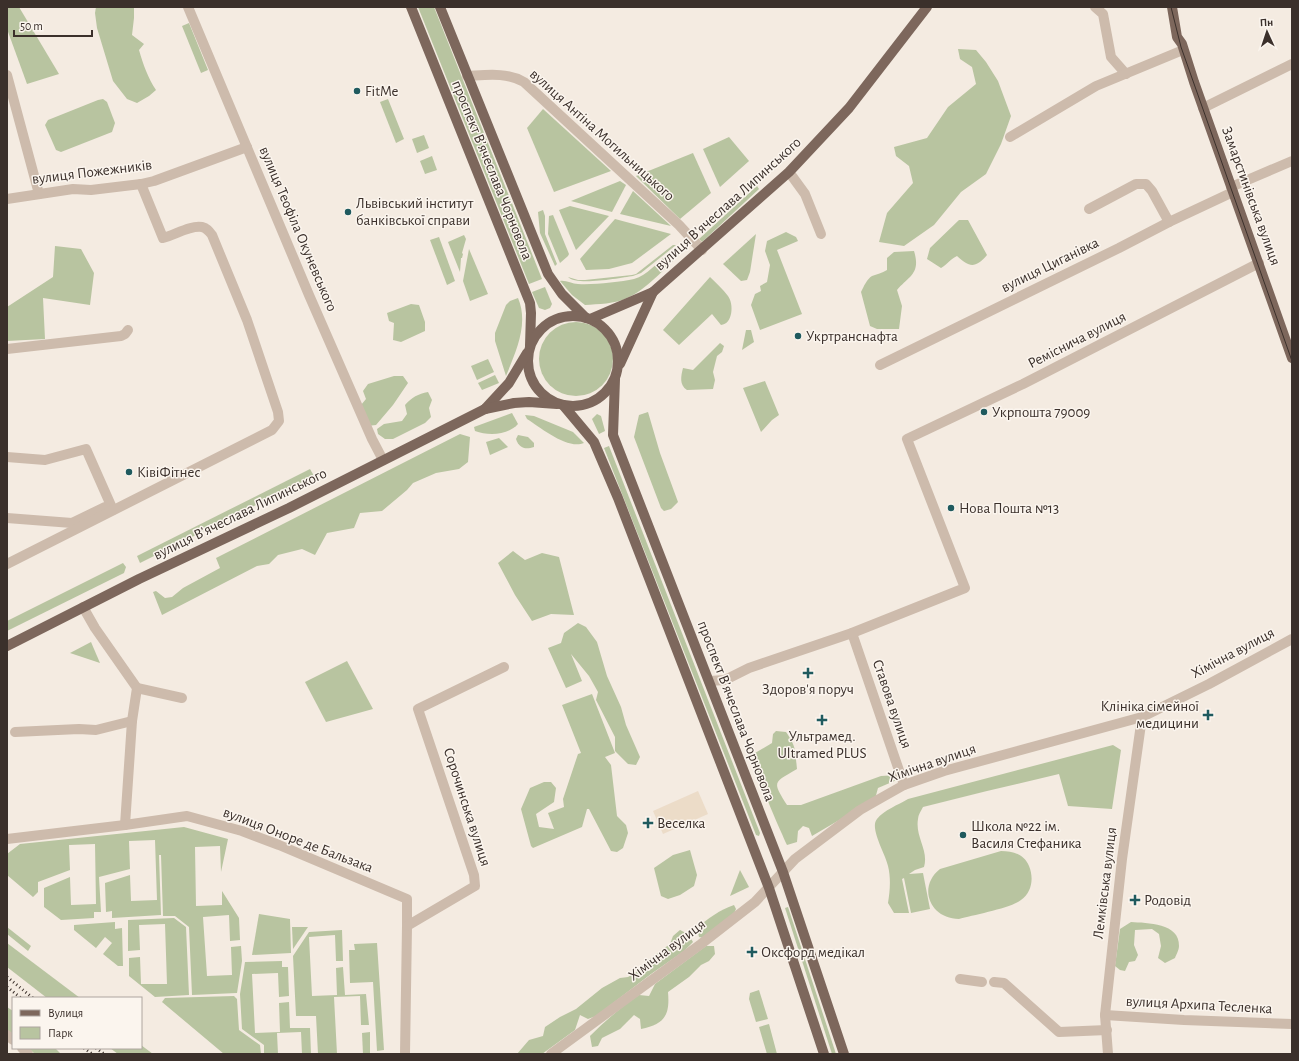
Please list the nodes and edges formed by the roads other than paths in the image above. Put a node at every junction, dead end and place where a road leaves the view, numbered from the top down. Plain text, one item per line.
1 (188, 7) edge
2 (411, 7) edge
3 (440, 7) edge
4 (927, 7) edge
5 (1095, 7) edge
6 (1173, 7) edge
7 (1183, 47) junction
8 (1292, 64) edge
9 (1126, 74) junction
10 (7, 75) edge
11 (467, 76) junction
12 (1203, 108) junction
13 (1010, 137) dead end
14 (247, 147) junction
15 (1292, 161) edge
16 (789, 172) junction
17 (141, 184) junction
18 (1232, 189) junction
19 (39, 194) junction
20 (7, 199) edge
21 (1089, 209) dead end
22 (1169, 222) junction
23 (821, 234) dead end
24 (702, 250) junction
25 (1259, 263) junction
26 (654, 292) junction
27 (588, 318) junction
28 (128, 330) dead end
29 (529, 348) junction
30 (7, 349) edge
31 (1292, 358) edge
32 (880, 365) dead end
33 (618, 368) junction
34 (615, 379) junction
35 (560, 405) junction
36 (485, 409) junction
37 (7, 457) edge
38 (383, 460) junction
39 (112, 507) junction
40 (7, 518) edge
41 (7, 564) edge
42 (83, 607) junction
43 (852, 633) junction
44 (1292, 639) edge
45 (7, 646) edge
46 (504, 667) dead end
47 (709, 681) junction
48 (137, 688) junction
49 (182, 698) dead end
50 (1142, 717) junction
51 (132, 721) junction
52 (15, 732) dead end
53 (904, 785) junction
54 (125, 825) junction
55 (7, 839) edge
56 (783, 872) junction
57 (769, 888) junction
58 (408, 926) junction
59 (960, 979) dead end
60 (982, 982) dead end
61 (994, 982) dead end
62 (1105, 1015) junction
63 (1292, 1024) edge
64 (1107, 1030) junction
65 (405, 1054) edge
66 (551, 1054) edge
67 (824, 1054) edge
68 (844, 1054) edge
69 (1108, 1054) edge

1 - 14 street, вулиця Теофіла Окуневського
2 - 29 main road, проспект Вʼячеслава Чорновола
3 - 11 main road, проспект Вʼячеслава Чорновола
4 - 16 main road, вулиця Вʼячеслава Липинського
5 - 9 street
6 - 7 main road, Замарстинівська вулиця
7 - 9 street
7 - 12 main road, Замарстинівська вулиця
8 - 12 street
9 - 13 street
10 - 19 street
11 - 24 street, вулиця Антіна Могильницького
11 - 27 main road, проспект Вʼячеслава Чорновола
12 - 18 main road, Замарстинівська вулиця
14 - 17 street, вулиця Пожежників
14 - 38 street, вулиця Теофіла Окуневського
15 - 18 street, вулиця Циганівка
16 - 23 street
16 - 24 main road, вулиця Вʼячеслава Липинського
17 - 19 street, вулиця Пожежників
17 - 39 street
18 - 22 street, вулиця Циганівка
18 - 25 main road, Замарстинівська вулиця
19 - 20 street, вулиця Пожежників
21 - 22 street
22 - 32 street, вулиця Циганівка
24 - 26 main road, вулиця Вʼячеслава Липинського
25 - 31 main road, Замарстинівська вулиця
25 - 43 street, Реміснича вулиця
26 - 27 main road, вулиця Вʼячеслава Липинського
26 - 33 main road, вулиця Вʼячеслава Липинського
27 - 29 main road, проспект Вʼячеслава Чорновола
27 - 33 main road, проспект Вʼячеслава Чорновола
28 - 30 street
29 - 35 main road, проспект Вʼячеслава Чорновола
29 - 36 main road, вулиця Вʼячеслава Липинського
33 - 34 main road, проспект Вʼячеслава Чорновола
34 - 35 main road, проспект Вʼячеслава Чорновола
34 - 47 main road, проспект Вʼячеслава Чорновола
35 - 36 main road, вулиця Вʼячеслава Липинського
35 - 57 main road, проспект Вʼячеслава Чорновола
36 - 38 main road, вулиця Вʼячеслава Липинського
37 - 39 street
38 - 42 main road, вулиця Вʼячеслава Липинського
39 - 40 street
39 - 41 street
42 - 45 main road, вулиця Вʼячеслава Липинського
42 - 48 street
43 - 47 street
43 - 53 street, Ставова вулиця
44 - 50 street, Хімічна вулиця
46 - 58 street, Сорочинська вулиця
47 - 56 main road, проспект Вʼячеслава Чорновола
48 - 49 street
48 - 51 street
50 - 53 street, Хімічна вулиця
50 - 62 street, Лемківська вулиця
51 - 52 street
51 - 54 street
53 - 56 street, Хімічна вулиця
54 - 55 street, вулиця Оноре де Бальзака
54 - 58 street, вулиця Оноре де Бальзака
56 - 57 street, Хімічна вулиця
56 - 68 main road, проспект Вʼячеслава Чорновола
57 - 66 street, Хімічна вулиця
57 - 67 main road, проспект Вʼячеслава Чорновола
58 - 65 street
59 - 60 street
61 - 64 street
62 - 63 street, вулиця Архипа Тесленка
62 - 64 street, Лемківська вулиця
64 - 69 street, Лемківська вулиця

